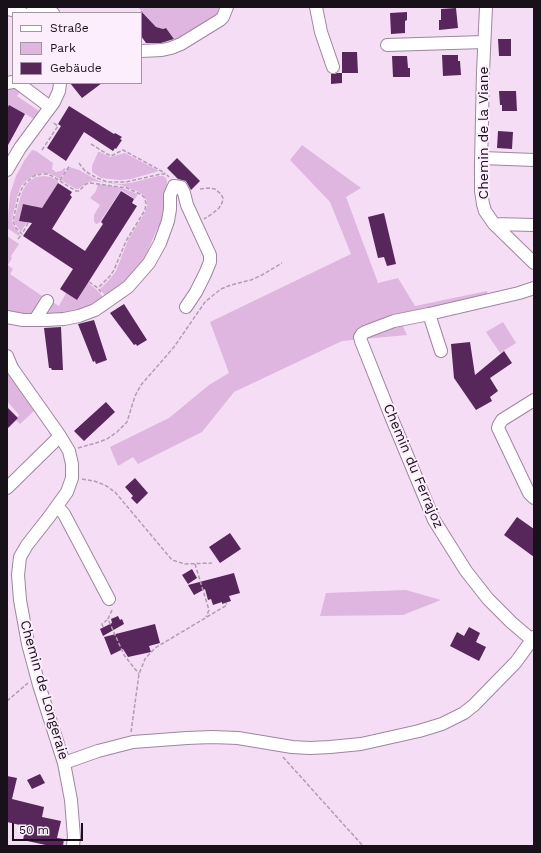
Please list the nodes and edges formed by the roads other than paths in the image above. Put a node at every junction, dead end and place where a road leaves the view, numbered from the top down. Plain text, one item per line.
1 (227, 7) edge
2 (316, 7) edge
3 (486, 7) edge
4 (7, 9) edge
5 (19, 12) edge
6 (33, 12) edge
7 (50, 12) edge
8 (484, 42) junction
9 (387, 45) dead end
10 (142, 51) edge
11 (333, 67) dead end
12 (19, 84) edge
13 (60, 84) edge
14 (50, 107) junction
15 (482, 158) junction
16 (534, 160) edge
17 (7, 170) edge
18 (494, 224) junction
19 (534, 225) edge
20 (534, 263) edge
21 (534, 288) edge
22 (47, 301) dead end
23 (186, 307) dead end
24 (429, 314) junction
25 (7, 317) edge
26 (35, 320) junction
27 (441, 352) dead end
28 (7, 356) edge
29 (534, 400) edge
30 (60, 436) junction
31 (7, 488) edge
32 (534, 498) edge
33 (57, 506) junction
34 (110, 598) road end
35 (533, 638) edge
36 (64, 763) junction
37 (73, 846) edge

1 - 10 street
2 - 11 street
3 - 8 street, Chemin de la Viane
4 - 5 street
6 - 7 street
8 - 9 street
8 - 15 street, Chemin de la Viane
12 - 14 street
13 - 14 street
14 - 17 street
15 - 16 street
15 - 18 street, Chemin de la Viane
18 - 19 street
18 - 20 street, Chemin de la Viane
21 - 24 street
22 - 26 street
23 - 26 street
24 - 27 street
24 - 35 street, Chemin du Ferrajoz
25 - 26 street
28 - 30 street, Chemin de Longeraie
29 - 32 street
30 - 31 street
30 - 33 street, Chemin de Longeraie
33 - 34 street
33 - 36 street, Chemin de Longeraie
35 - 36 street
36 - 37 street, Chemin de Longeraie

